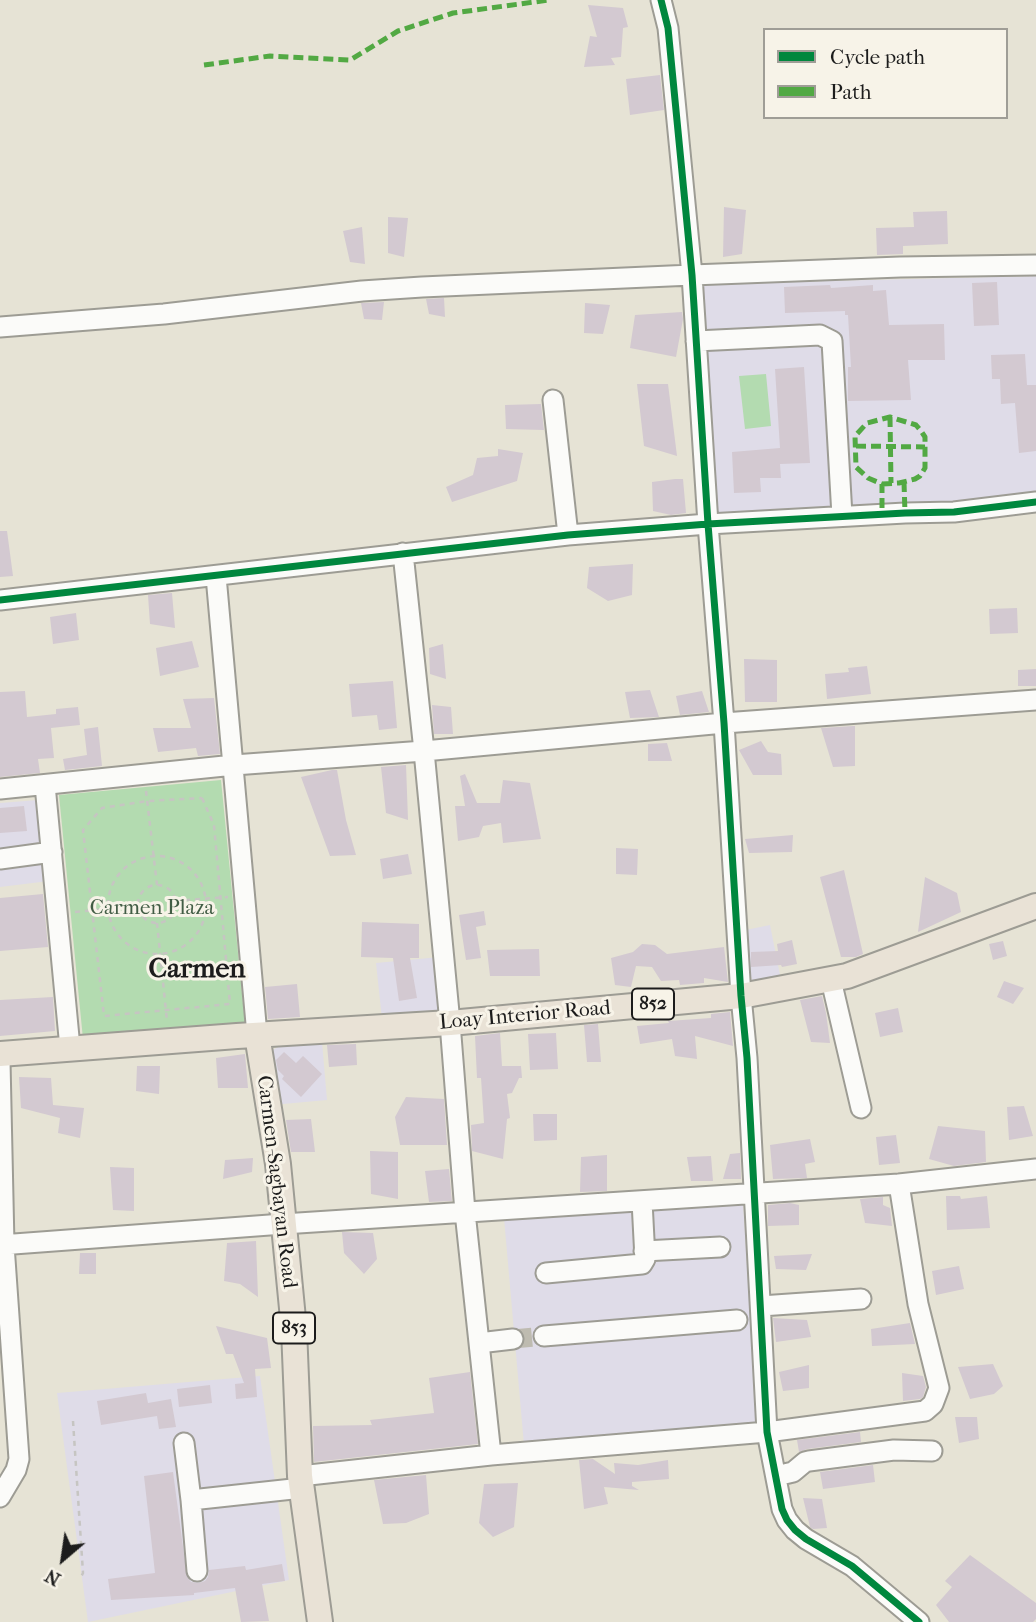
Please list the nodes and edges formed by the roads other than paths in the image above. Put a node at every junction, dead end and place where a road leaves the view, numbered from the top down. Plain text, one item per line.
1 (661, 0) edge
2 (1036, 265) edge
3 (691, 275) junction
4 (0, 327) edge
5 (696, 341) junction
6 (553, 400) dead end
7 (1036, 502) edge
8 (842, 516) junction
9 (708, 524) junction
10 (568, 535) junction
11 (403, 553) junction
12 (216, 576) junction
13 (0, 600) edge
14 (1036, 700) edge
15 (724, 723) junction
16 (424, 751) junction
17 (234, 765) junction
18 (45, 785) junction
19 (0, 789) edge
20 (52, 852) junction
21 (0, 859) edge
22 (1036, 906) edge
23 (831, 980) junction
24 (741, 996) junction
25 (450, 1023) junction
26 (257, 1035) junction
27 (70, 1048) junction
28 (0, 1054) edge
29 (0, 1061) edge
30 (861, 1108) dead end
31 (1036, 1169) edge
32 (899, 1184) junction
33 (755, 1193) junction
34 (642, 1200) junction
35 (465, 1212) junction
36 (283, 1224) junction
37 (2, 1245) edge
38 (720, 1247) dead end
39 (645, 1251) junction
40 (546, 1273) dead end
41 (861, 1299) dead end
42 (761, 1306) junction
43 (737, 1320) dead end
44 (544, 1336) tunnel mouth
45 (513, 1339) tunnel mouth
46 (479, 1343) junction
47 (767, 1432) junction
48 (184, 1443) dead end
49 (932, 1451) dead end
50 (491, 1455) junction
51 (776, 1476) junction
52 (301, 1482) junction
53 (0, 1496) edge
54 (191, 1500) junction
55 (197, 1570) dead end
56 (320, 1622) edge
57 (919, 1622) edge

1 - 3 street
2 - 3 street
3 - 4 street
3 - 5 street
5 - 8 street
5 - 9 street
6 - 10 street
7 - 8 street
8 - 9 street
9 - 10 street
9 - 15 street
10 - 11 street
11 - 12 street
11 - 16 street
12 - 13 street
12 - 17 street
14 - 15 street
15 - 16 street
15 - 24 street
16 - 17 street
16 - 25 street
17 - 18 street
17 - 26 street
18 - 19 street
18 - 20 street
20 - 21 street
20 - 27 street
22 - 23 main road, Loay Interior Road / 852
23 - 24 main road, Loay Interior Road / 852
23 - 30 street
24 - 25 main road, Loay Interior Road / 852
24 - 33 street
25 - 26 main road, Loay Interior Road / 852
25 - 35 street
26 - 27 main road, Loay Interior Road / 852
26 - 36 main road, Carmen-Sagbayan Road / 853
27 - 28 main road, Loay Interior Road / 852
29 - 37 street
31 - 32 street
32 - 33 street
32 - 47 street
33 - 34 street
33 - 42 street
34 - 35 street
34 - 39 street
35 - 36 street
35 - 46 street
36 - 37 street
36 - 52 main road, Carmen-Sagbayan Road / 853
37 - 53 street
38 - 39 street
39 - 40 street
41 - 42 street
42 - 47 street
43 - 44 street
45 - 46 street
46 - 50 street
47 - 50 street
47 - 51 street
48 - 54 street
49 - 51 street
50 - 52 street
51 - 57 street
52 - 54 street
52 - 56 main road, Carmen-Sagbayan Road / 853
54 - 55 street

